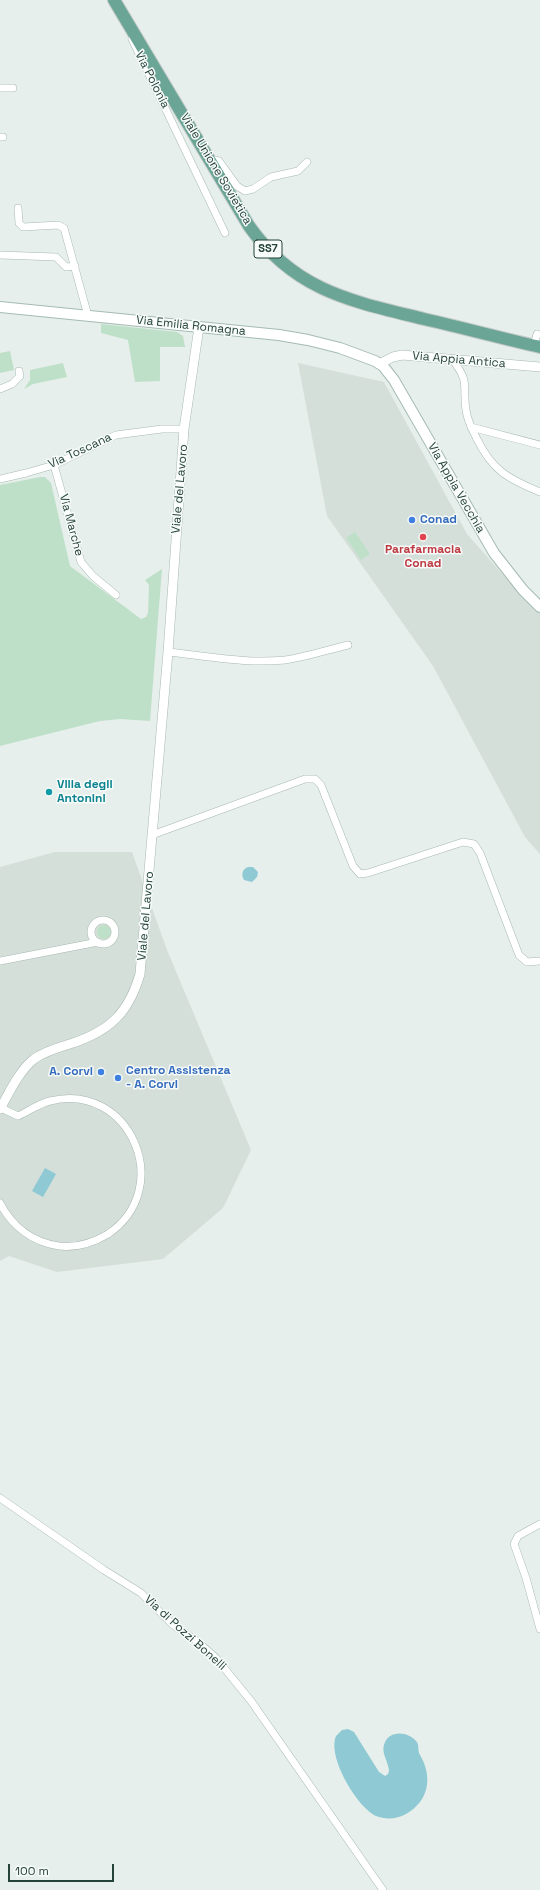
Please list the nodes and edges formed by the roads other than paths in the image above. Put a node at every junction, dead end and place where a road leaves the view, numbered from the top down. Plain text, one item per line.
1 (114, 0) edge
2 (123, 11) junction
3 (0, 88) edge
4 (13, 88) dead end
5 (210, 161) junction
6 (307, 162) dead end
7 (18, 208) dead end
8 (225, 233) dead end
9 (0, 255) edge
10 (75, 266) junction
11 (0, 307) edge
12 (88, 316) junction
13 (199, 327) junction
14 (538, 340) edge
15 (452, 359) junction
16 (379, 364) junction
17 (540, 367) edge
18 (19, 371) dead end
19 (0, 389) edge
20 (471, 427) junction
21 (184, 429) junction
22 (540, 445) edge
23 (54, 465) junction
24 (0, 479) edge
25 (540, 492) edge
26 (116, 595) dead end
27 (540, 607) edge
28 (348, 645) dead end
29 (168, 652) junction
30 (152, 835) junction
31 (98, 942) dead end
32 (0, 961) edge
33 (540, 961) edge
34 (0, 1109) edge
35 (0, 1203) edge
36 (0, 1498) edge
37 (540, 1524) edge
38 (540, 1629) edge
39 (383, 1890) edge

1 - 2 main road, Viale Unione Sovietica / SS7
2 - 5 main road, Viale Unione Sovietica / SS7
2 - 8 street, Via Polonia
3 - 4 street
5 - 6 street
5 - 14 main road, Viale Unione Sovietica / SS7
7 - 10 street
9 - 10 street
10 - 12 street
11 - 12 main road, Via Emilia Romagna
12 - 13 main road, Via Emilia Romagna
13 - 16 main road, Via Emilia Romagna
13 - 21 street, Viale del Lavoro
15 - 16 street, Via Appia Antica
15 - 17 street, Via Appia Antica
15 - 20 street
16 - 27 main road, Via Appia Vecchia
18 - 19 street
20 - 22 street
20 - 25 street
21 - 23 street, Via Toscana
21 - 29 street, Viale del Lavoro
23 - 24 street, Via Toscana
23 - 26 street, Via Marche
28 - 29 street
29 - 30 street, Viale del Lavoro
30 - 33 street
30 - 34 street, Viale del Lavoro
31 - 32 street
34 - 35 street
36 - 39 street, Via di Pozzi Bonelli
37 - 38 street

